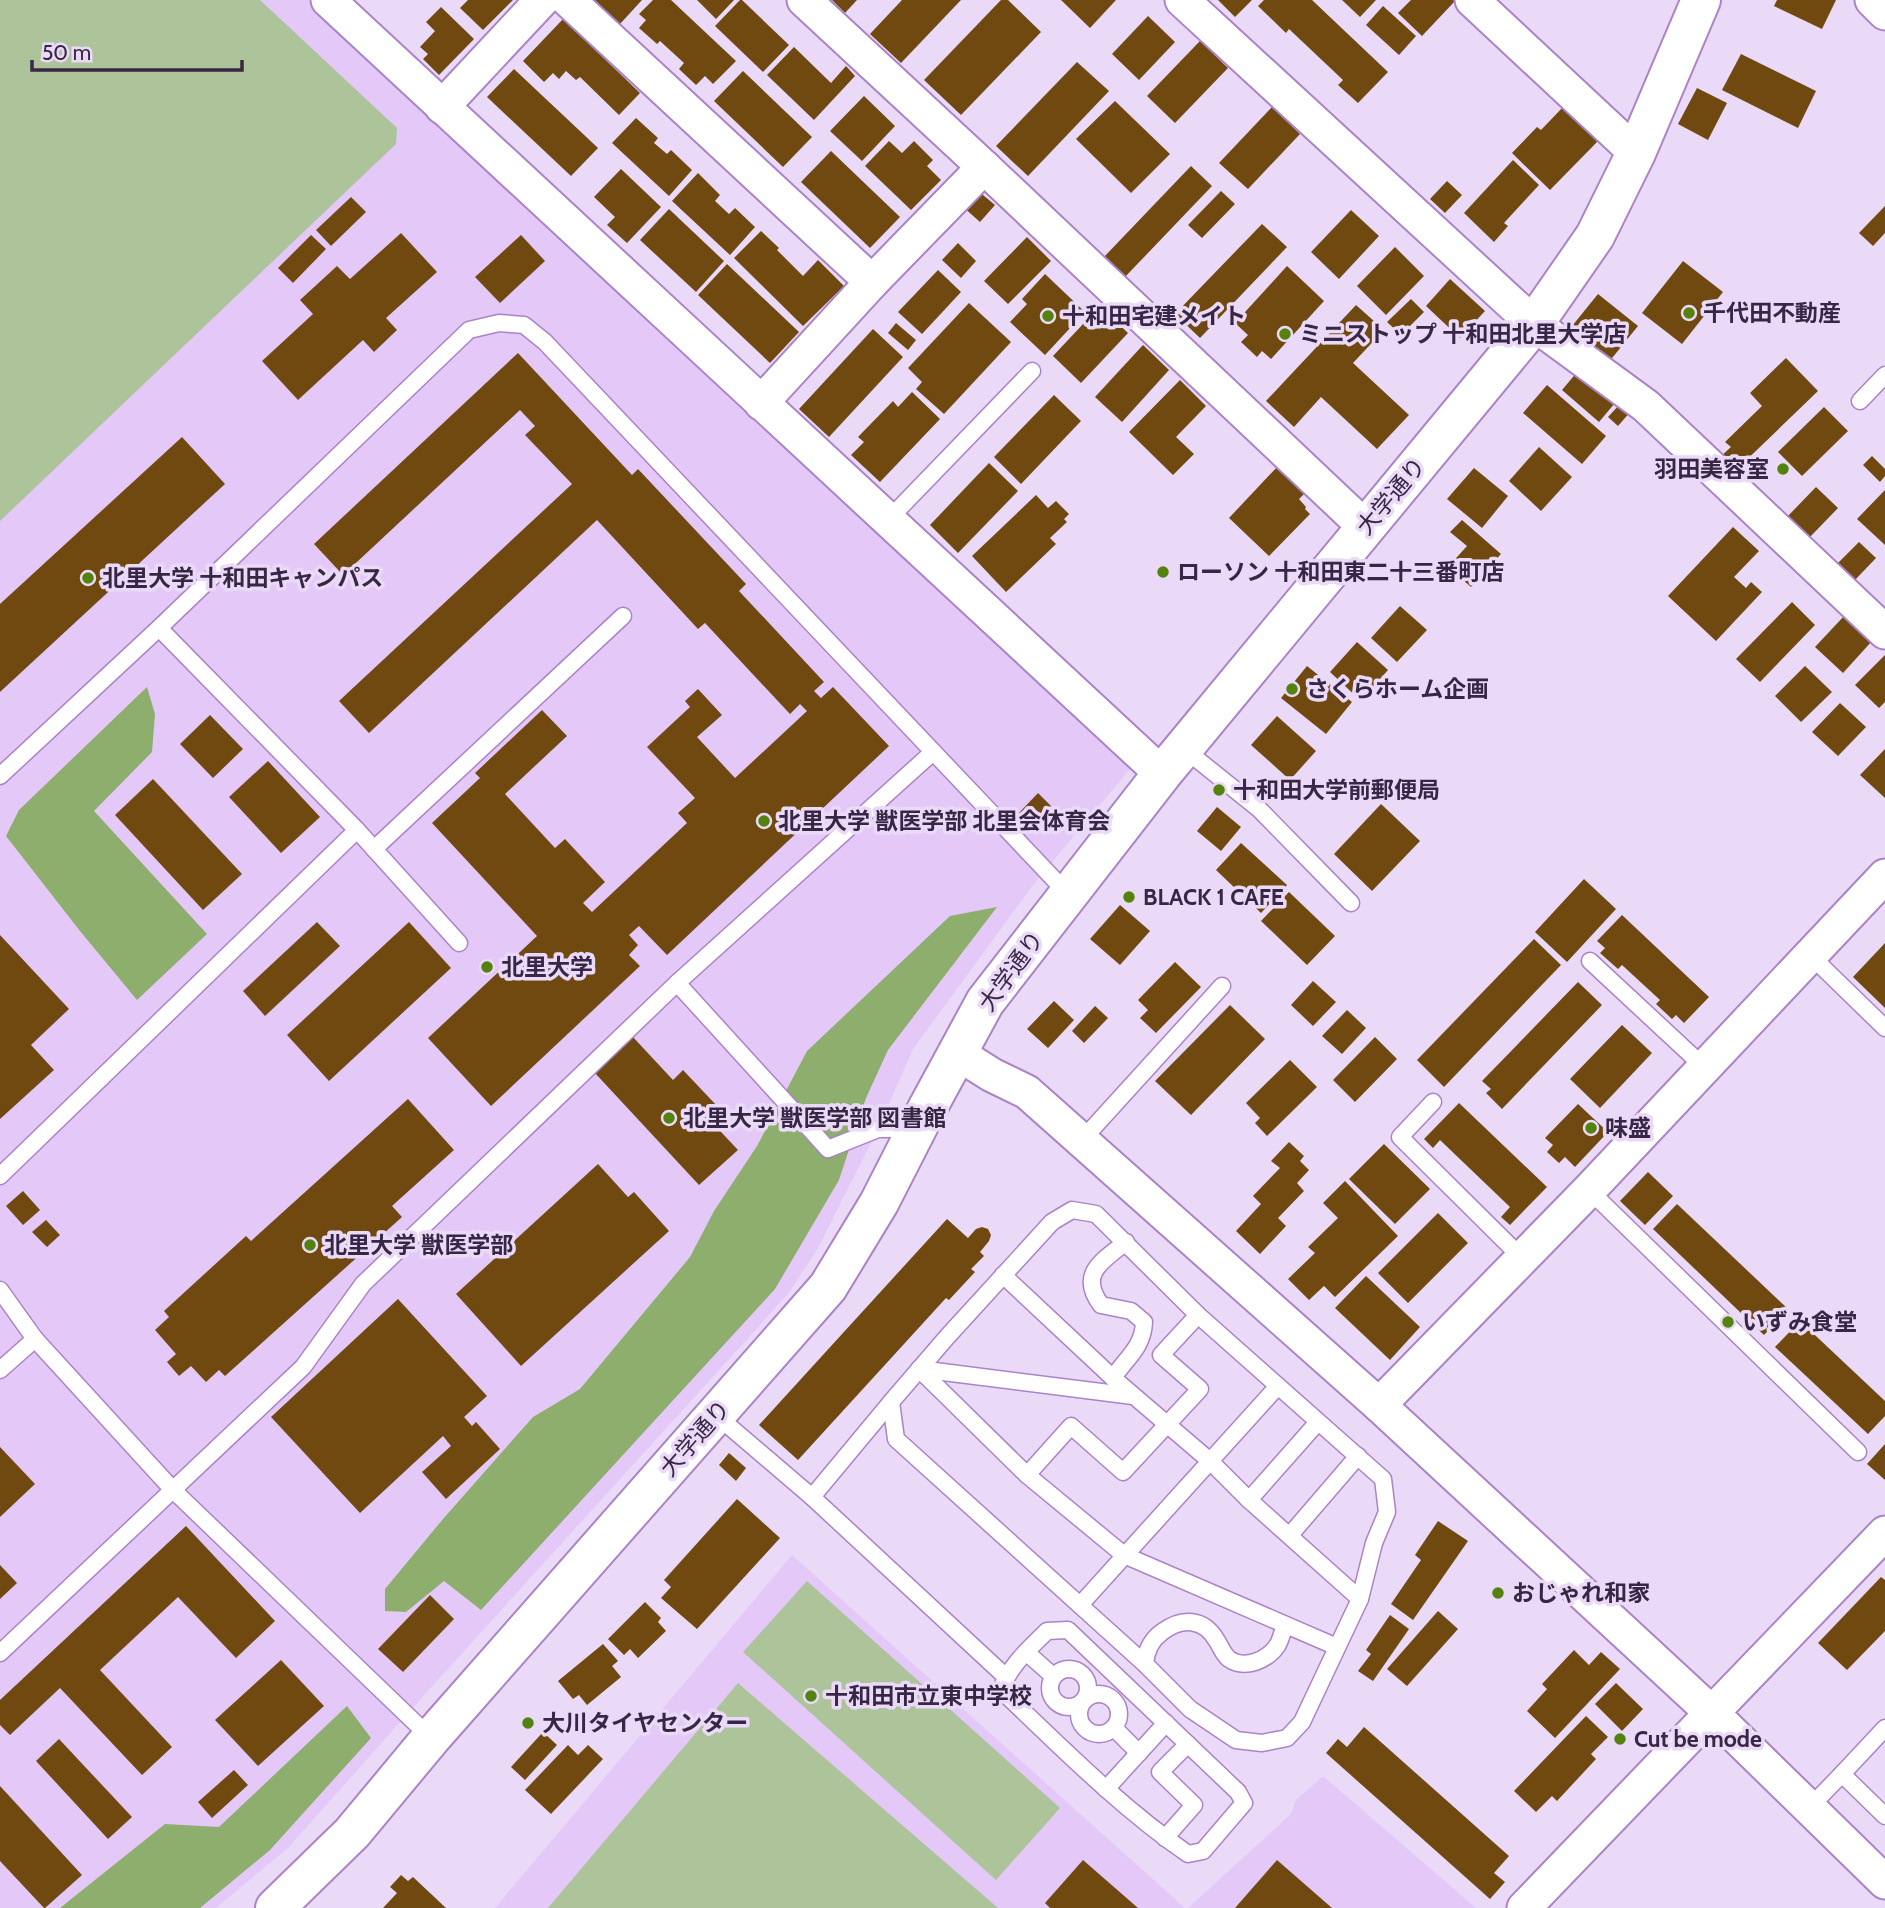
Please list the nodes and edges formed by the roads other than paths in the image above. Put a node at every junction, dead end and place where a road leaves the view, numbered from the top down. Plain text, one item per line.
1 (328, 0) edge
2 (541, 0) edge
3 (568, 0) edge
4 (804, 0) edge
5 (1182, 0) edge
6 (1472, 0) edge
7 (1701, 0) edge
8 (1872, 0) edge
9 (1885, 13) edge
10 (442, 107) junction
11 (1636, 153) junction
12 (984, 167) junction
13 (872, 282) junction
14 (1534, 324) junction
15 (1032, 371) dead end
16 (1885, 375) edge
17 (1860, 401) dead end
18 (761, 403) junction
19 (888, 520) junction
20 (1365, 527) junction
21 (624, 616) dead end
22 (159, 628) junction
23 (1885, 632) edge
24 (933, 752) junction
25 (1173, 761) junction
26 (0, 776) edge
27 (357, 830) junction
28 (374, 849) junction
29 (1885, 876) edge
30 (1068, 894) junction
31 (1351, 902) dead end
32 (459, 943) dead end
33 (1810, 955) junction
34 (1590, 961) dead end
35 (677, 983) junction
36 (1222, 986) dead end
37 (1885, 1028) edge
38 (957, 1053) junction
39 (1704, 1067) junction
40 (1433, 1102) dead end
41 (916, 1129) junction
42 (1082, 1140) junction
43 (0, 1175) edge
44 (1589, 1190) junction
45 (1126, 1242) junction
46 (1522, 1258) junction
47 (1003, 1275) junction
48 (0, 1290) edge
49 (1198, 1315) junction
50 (35, 1339) junction
51 (919, 1369) junction
52 (0, 1370) edge
53 (1113, 1378) junction
54 (1278, 1386) junction
55 (1133, 1396) junction
56 (891, 1402) junction
57 (1379, 1405) junction
58 (716, 1415) junction
59 (1318, 1422) junction
60 (1168, 1424) junction
61 (1858, 1452) dead end
62 (1358, 1455) junction
63 (1210, 1461) junction
64 (1027, 1475) junction
65 (173, 1490) junction
66 (1324, 1495) junction
67 (812, 1497) junction
68 (1250, 1500) junction
69 (1337, 1507) dead end
70 (1885, 1533) edge
71 (1290, 1535) junction
72 (1124, 1555) junction
73 (1360, 1599) junction
74 (1080, 1605) junction
75 (1284, 1625) junction
76 (1337, 1647) junction
77 (1026, 1651) junction
78 (0, 1653) edge
79 (1145, 1664) junction
80 (1053, 1676) junction
81 (1006, 1677) junction
82 (1084, 1700) junction
83 (1713, 1714) junction
84 (1166, 1723) junction
85 (1114, 1728) junction
86 (1885, 1728) edge
87 (431, 1738) junction
88 (1188, 1744) junction
89 (1139, 1753) junction
90 (1842, 1774) junction
91 (1106, 1788) junction
92 (1809, 1808) junction
93 (1885, 1816) edge
94 (1164, 1838) junction
95 (1885, 1882) edge
96 (275, 1908) edge
97 (1524, 1908) edge

1 - 10 street
2 - 10 street
3 - 13 street
4 - 12 street
5 - 14 street
6 - 11 street
7 - 11 street, 大学通り
8 - 9 street
10 - 18 street
11 - 14 street, 大学通り
12 - 13 street
12 - 20 street
13 - 18 street
14 - 20 street, 大学通り
14 - 23 street
15 - 19 lane
16 - 17 lane
18 - 19 street
19 - 25 street
20 - 25 street, 大学通り
21 - 28 lane
22 - 24 lane
22 - 26 lane
22 - 27 lane
24 - 30 lane
24 - 35 lane
25 - 30 street, 大学通り
25 - 31 lane
27 - 28 lane
27 - 43 lane
28 - 32 lane
29 - 33 street
30 - 38 street, 大学通り
33 - 37 lane
33 - 39 street
34 - 39 lane
35 - 41 lane
35 - 65 lane
36 - 42 lane
38 - 41 street, 大学通り
38 - 42 street
39 - 44 street
40 - 46 lane
41 - 58 street, 大学通り
42 - 57 street
44 - 46 street
44 - 61 lane
45 - 47 lane
45 - 49 lane
45 - 53 lane
46 - 57 street
47 - 51 lane
47 - 53 lane
48 - 50 lane
49 - 54 lane
49 - 60 lane
50 - 52 lane
50 - 65 lane
51 - 55 lane
51 - 56 lane
51 - 64 lane
53 - 55 lane
54 - 59 lane
54 - 63 lane
55 - 60 lane
56 - 67 lane
56 - 74 lane
57 - 83 street
58 - 67 lane
58 - 87 street, 大学通り
59 - 62 lane
59 - 68 lane
60 - 63 lane
60 - 64 lane
62 - 66 lane
62 - 73 lane
63 - 68 lane
63 - 72 lane
64 - 72 lane
65 - 78 lane
65 - 87 lane
66 - 69 lane
66 - 71 lane
67 - 81 lane
68 - 71 lane
70 - 83 street
71 - 73 lane
72 - 74 lane
72 - 75 lane
73 - 76 lane
74 - 79 lane
75 - 76 lane
75 - 79 lane
76 - 79 lane
77 - 80 lane
77 - 81 lane
77 - 84 lane
80 - 82 lane
80 - 82 lane
81 - 91 lane
82 - 85 lane
82 - 85 lane
83 - 92 street
83 - 97 street
84 - 88 lane
84 - 89 lane
85 - 89 lane
86 - 90 lane
87 - 96 street, 大学通り
88 - 94 lane
88 - 94 lane
89 - 91 lane
90 - 92 lane
90 - 93 lane
91 - 94 lane
92 - 95 street

